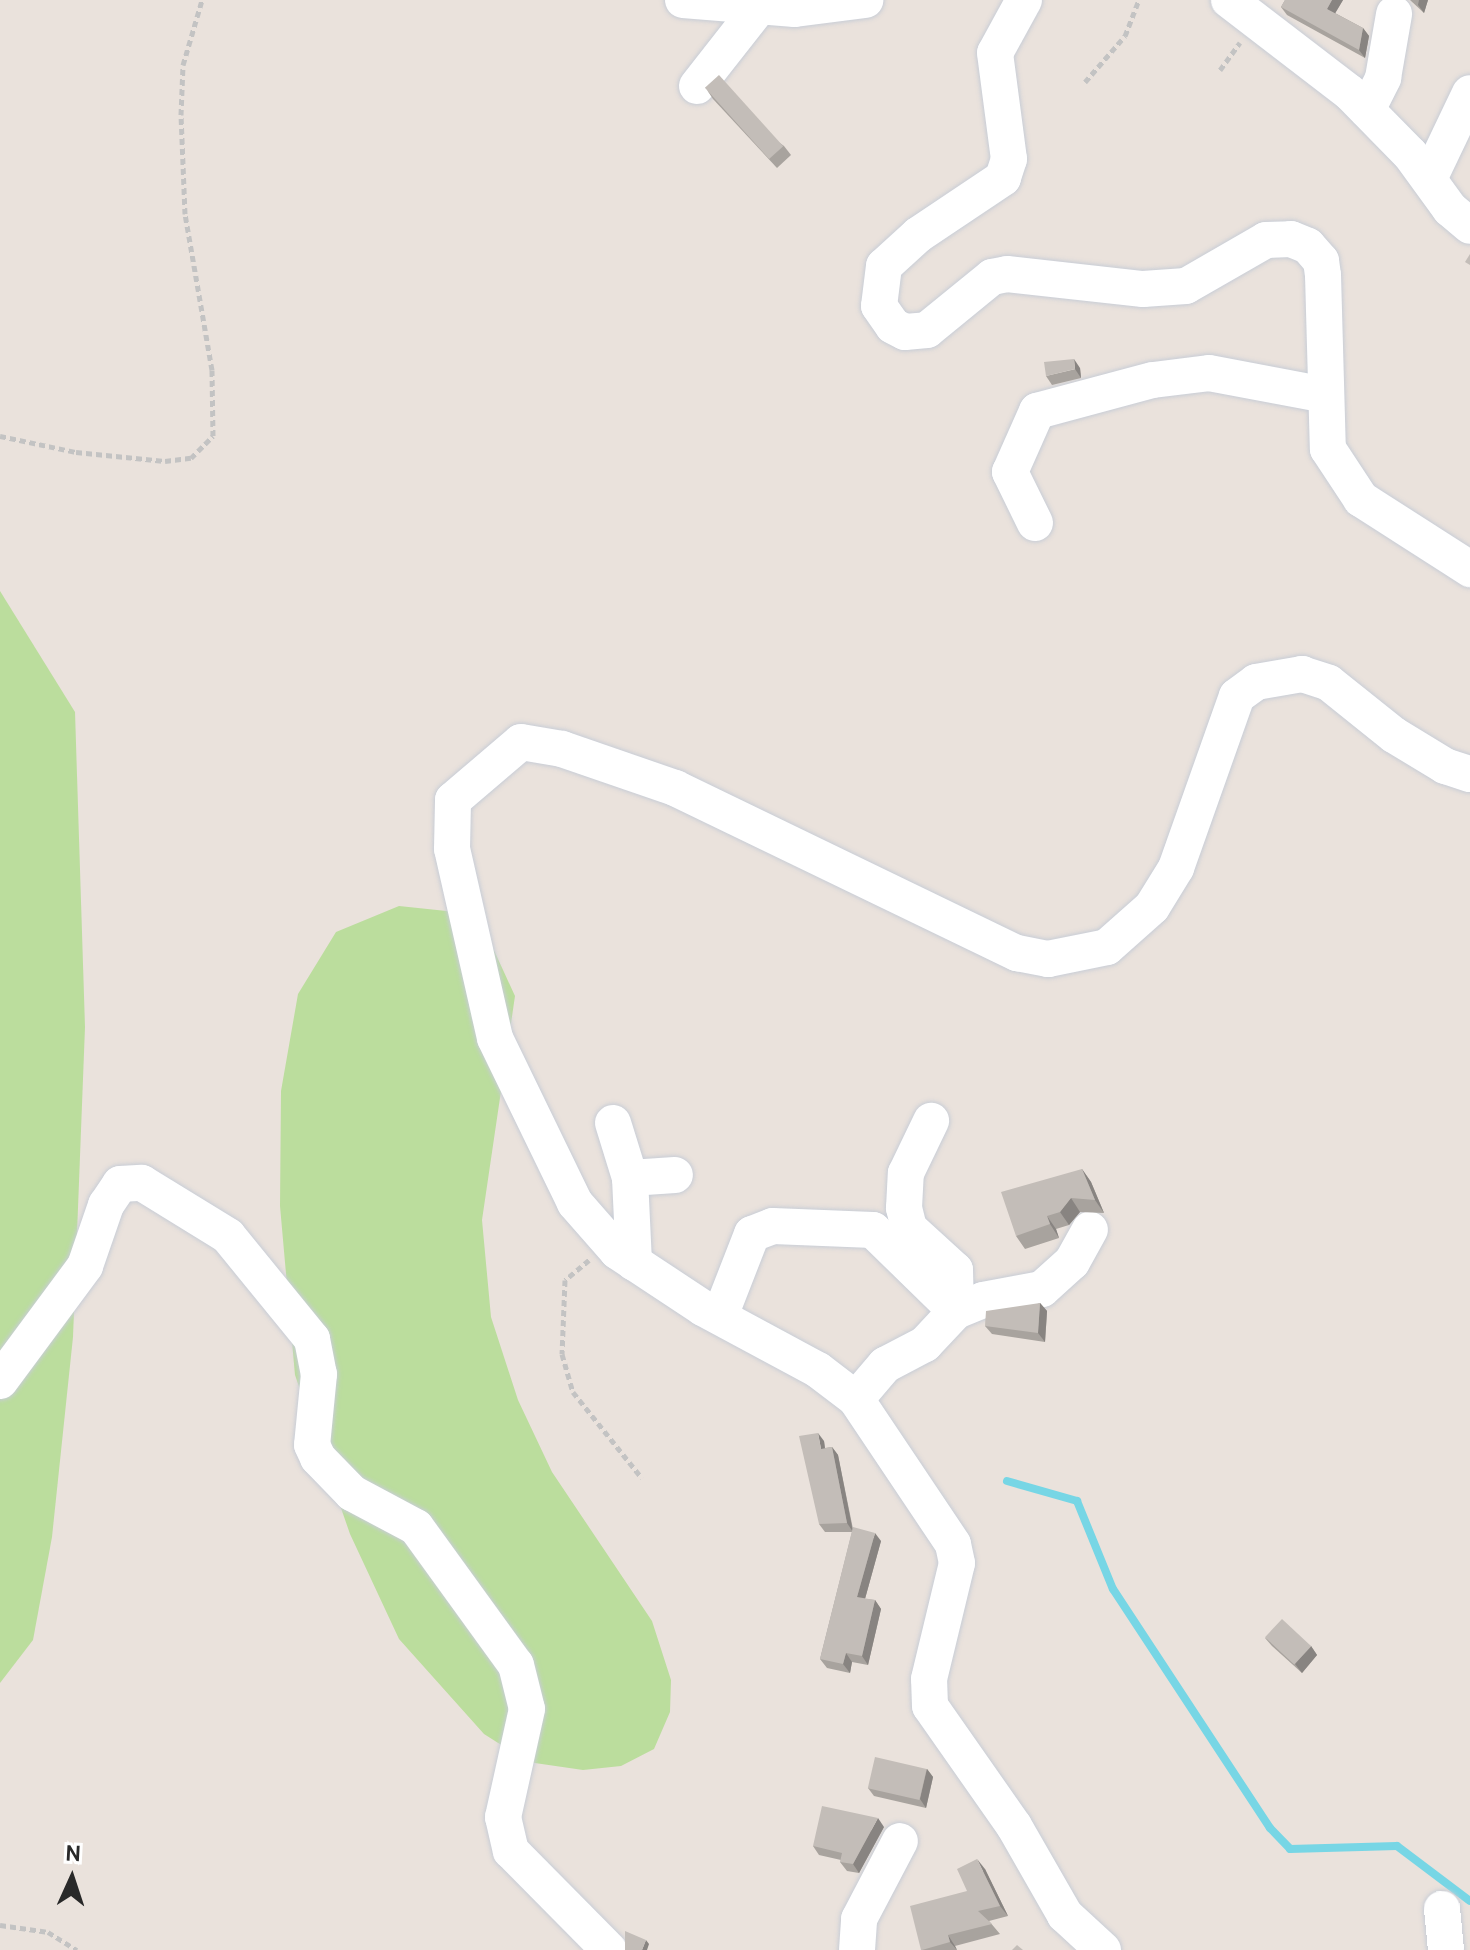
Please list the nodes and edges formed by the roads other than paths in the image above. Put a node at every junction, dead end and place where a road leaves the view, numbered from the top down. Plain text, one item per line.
1 (683, 0) edge
2 (865, 0) edge
3 (1024, 0) edge
4 (1229, 0) edge
5 (759, 7) junction
6 (1394, 14) dead end
7 (697, 86) dead end
8 (1470, 93) edge
9 (1367, 110) junction
10 (1429, 179) junction
11 (1470, 226) edge
12 (1325, 395) junction
13 (1035, 523) dead end
14 (1470, 569) edge
15 (1470, 773) edge
16 (931, 1121) dead end
17 (613, 1123) dead end
18 (675, 1175) dead end
19 (630, 1178) junction
20 (1090, 1230) dead end
21 (622, 1253) junction
22 (956, 1311) junction
23 (720, 1316) junction
24 (0, 1381) edge
25 (856, 1399) junction
26 (900, 1841) dead end
27 (1442, 1909) dead end
28 (609, 1950) edge
29 (857, 1950) edge
30 (1103, 1950) edge
31 (1446, 1950) edge

1 - 5 street
2 - 5 street
3 - 12 street
4 - 9 street
5 - 7 street
6 - 9 street
8 - 10 street
9 - 10 street
10 - 11 street
12 - 13 street
12 - 14 street
15 - 21 street
16 - 22 street
17 - 19 street
18 - 19 street
19 - 21 street
20 - 22 street
21 - 23 street
22 - 23 street
22 - 25 street
23 - 25 street
24 - 28 street
25 - 30 street
26 - 29 street
27 - 31 street

